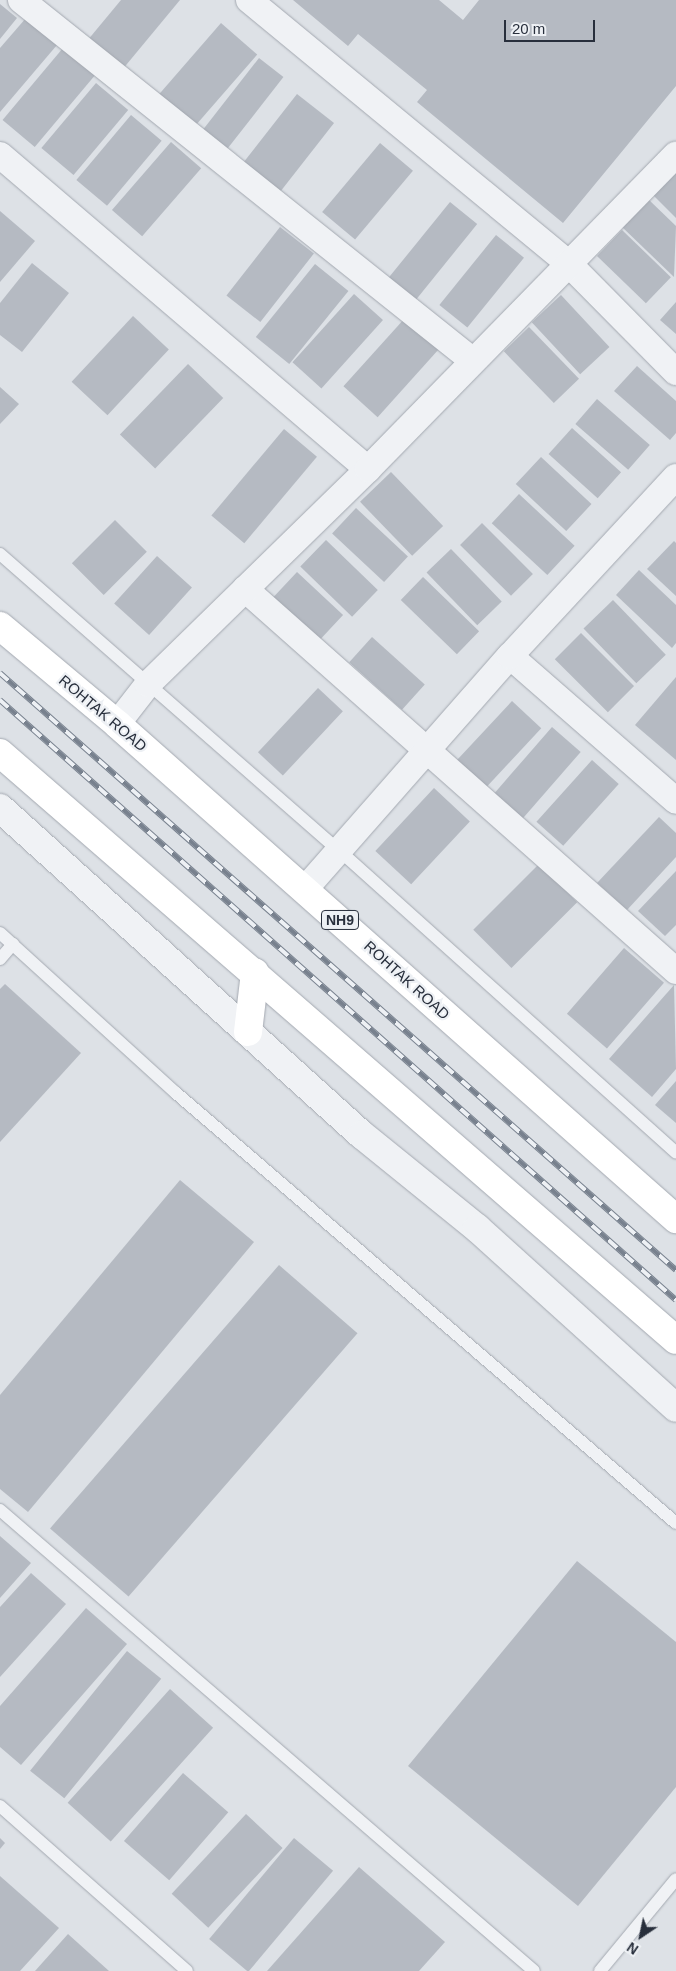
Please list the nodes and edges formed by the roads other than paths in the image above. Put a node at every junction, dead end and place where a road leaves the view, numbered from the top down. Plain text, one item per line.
1 (21, 0) edge
2 (249, 0) edge
3 (0, 155) edge
4 (676, 155) edge
5 (569, 264) junction
6 (472, 361) junction
7 (676, 372) edge
8 (368, 469) junction
9 (676, 477) edge
10 (0, 554) edge
11 (245, 589) junction
12 (0, 626) edge
13 (510, 656) junction
14 (148, 684) junction
15 (118, 724) junction
16 (426, 750) junction
17 (0, 753) edge
18 (676, 801) edge
19 (0, 808) edge
20 (341, 852) junction
21 (305, 889) junction
22 (0, 933) edge
23 (13, 944) junction
24 (0, 959) edge
25 (676, 971) edge
26 (255, 972) junction
27 (248, 1032) junction
28 (676, 1153) edge
29 (676, 1219) edge
30 (676, 1340) edge
31 (676, 1408) edge
32 (0, 1510) edge
33 (676, 1523) edge
34 (0, 1806) edge
35 (676, 1879) edge
36 (187, 1971) edge
37 (534, 1971) edge
38 (600, 1971) edge

1 - 6 street
2 - 5 street
3 - 8 street
4 - 5 street
5 - 6 street
5 - 7 street
6 - 8 street
8 - 11 street
9 - 13 street
10 - 14 lane
11 - 14 street
11 - 16 street
12 - 15 highway, ROHTAK ROAD / NH9
13 - 16 street
13 - 18 street
14 - 15 street
14 - 20 lane
15 - 21 highway, ROHTAK ROAD / NH9
16 - 20 street
16 - 25 street
17 - 26 highway
19 - 27 street
20 - 21 street
20 - 28 lane
21 - 29 highway, ROHTAK ROAD / NH9
22 - 23 lane
23 - 24 lane
23 - 33 lane
26 - 27 highway
26 - 30 highway
27 - 31 street
32 - 37 lane
34 - 36 lane
35 - 38 lane

